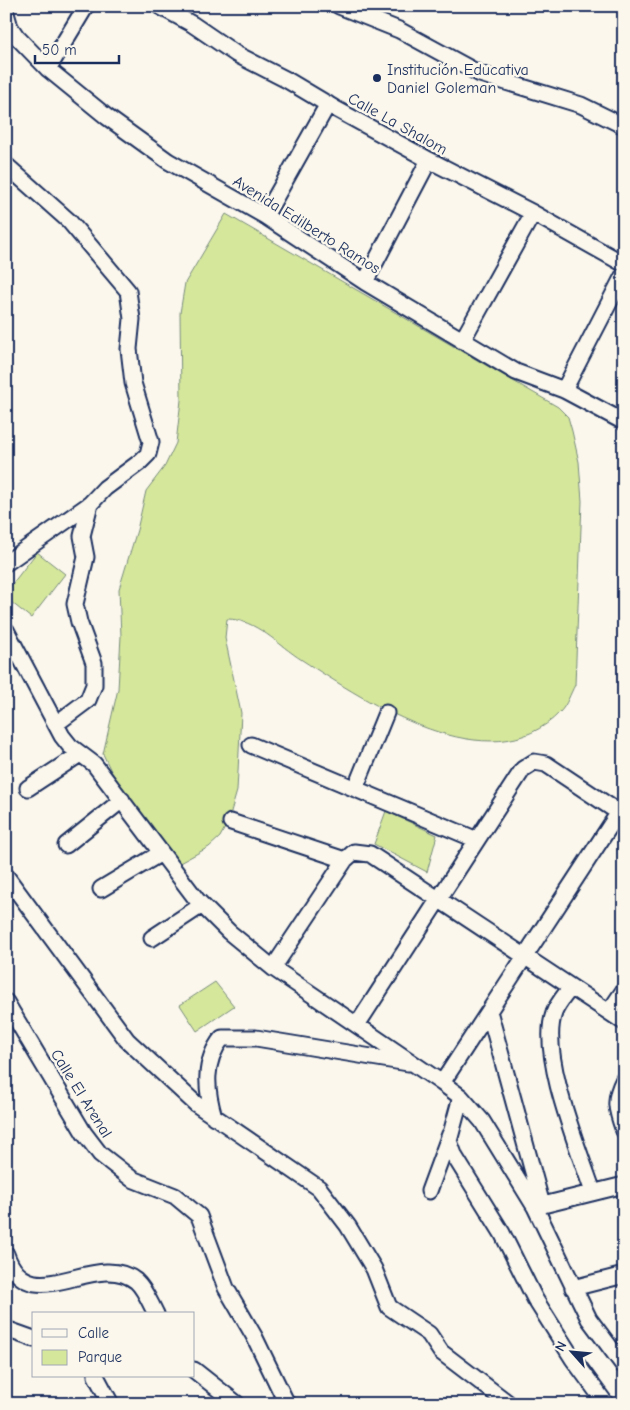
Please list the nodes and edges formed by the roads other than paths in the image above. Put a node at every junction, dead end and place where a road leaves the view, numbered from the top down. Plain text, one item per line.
1 (16, 6) edge
2 (86, 6) edge
3 (159, 6) edge
4 (339, 6) edge
5 (8, 20) edge
6 (6, 42) edge
7 (25, 48) junction
8 (48, 69) junction
9 (328, 104) junction
10 (624, 126) edge
11 (429, 160) junction
12 (6, 165) edge
13 (533, 213) junction
14 (265, 216) junction
15 (624, 264) edge
16 (624, 274) edge
17 (365, 282) junction
18 (462, 341) junction
19 (564, 390) junction
20 (624, 422) edge
21 (90, 504) junction
22 (7, 559) edge
23 (6, 630) edge
24 (386, 713) dead end
25 (56, 724) junction
26 (251, 745) dead end
27 (80, 754) junction
28 (28, 788) dead end
29 (355, 789) junction
30 (122, 800) junction
31 (622, 811) edge
32 (231, 822) dead end
33 (477, 840) junction
34 (66, 846) dead end
35 (161, 853) junction
36 (345, 860) junction
37 (6, 876) edge
38 (101, 889) dead end
39 (439, 899) junction
40 (202, 905) junction
41 (152, 938) dead end
42 (524, 956) junction
43 (273, 968) junction
44 (571, 987) junction
45 (624, 990) edge
46 (6, 1002) edge
47 (489, 1011) junction
48 (609, 1012) junction
49 (624, 1022) edge
50 (357, 1025) junction
51 (414, 1064) junction
52 (624, 1078) edge
53 (442, 1083) junction
54 (461, 1097) junction
55 (214, 1117) junction
56 (451, 1131) junction
57 (624, 1131) edge
58 (624, 1185) edge
59 (429, 1191) dead end
60 (593, 1192) junction
61 (539, 1206) junction
62 (6, 1254) edge
63 (624, 1274) edge
64 (573, 1288) junction
65 (155, 1312) edge
66 (6, 1329) edge
67 (32, 1338) edge
68 (621, 1360) edge
69 (195, 1371) edge
70 (97, 1378) edge
71 (508, 1403) edge
72 (111, 1404) edge
73 (237, 1404) edge
74 (287, 1404) edge
75 (606, 1404) edge

1 - 5 street
2 - 8 street
3 - 9 street, Calle La Shalom
4 - 10 street
5 - 7 street, Avenida Edilberto Ramos
6 - 7 street
7 - 8 street, Avenida Edilberto Ramos
8 - 14 street, Avenida Edilberto Ramos
9 - 11 street, Calle La Shalom
9 - 14 street
11 - 13 street, Calle La Shalom
11 - 17 street
12 - 21 street
13 - 15 street, Calle La Shalom
13 - 18 street
14 - 17 street, Avenida Edilberto Ramos
16 - 19 street
17 - 18 street, Avenida Edilberto Ramos
18 - 19 street, Avenida Edilberto Ramos
19 - 20 street, Avenida Edilberto Ramos
21 - 22 street
21 - 25 street
23 - 25 street
24 - 29 street
25 - 27 street
26 - 29 street
27 - 28 street
27 - 30 street
29 - 33 street
30 - 34 street
30 - 35 street
31 - 33 street
31 - 42 street
32 - 36 street
33 - 39 street
35 - 38 street
35 - 40 street
36 - 39 street
36 - 43 street
37 - 55 street
39 - 42 street
39 - 50 street
40 - 41 street
40 - 43 street
42 - 44 street
42 - 47 street
43 - 50 street
44 - 48 street
44 - 60 street
45 - 48 street
46 - 74 street, Calle El Arenal
47 - 53 street
47 - 61 street
48 - 49 street
50 - 51 street
51 - 53 street
51 - 55 street
52 - 57 street
53 - 54 street
54 - 56 street
54 - 61 street
55 - 71 street
56 - 59 street
56 - 75 street
58 - 60 street
60 - 61 street
61 - 64 street
62 - 65 street
63 - 64 street
64 - 68 street
66 - 67 street
69 - 73 street
70 - 72 street

